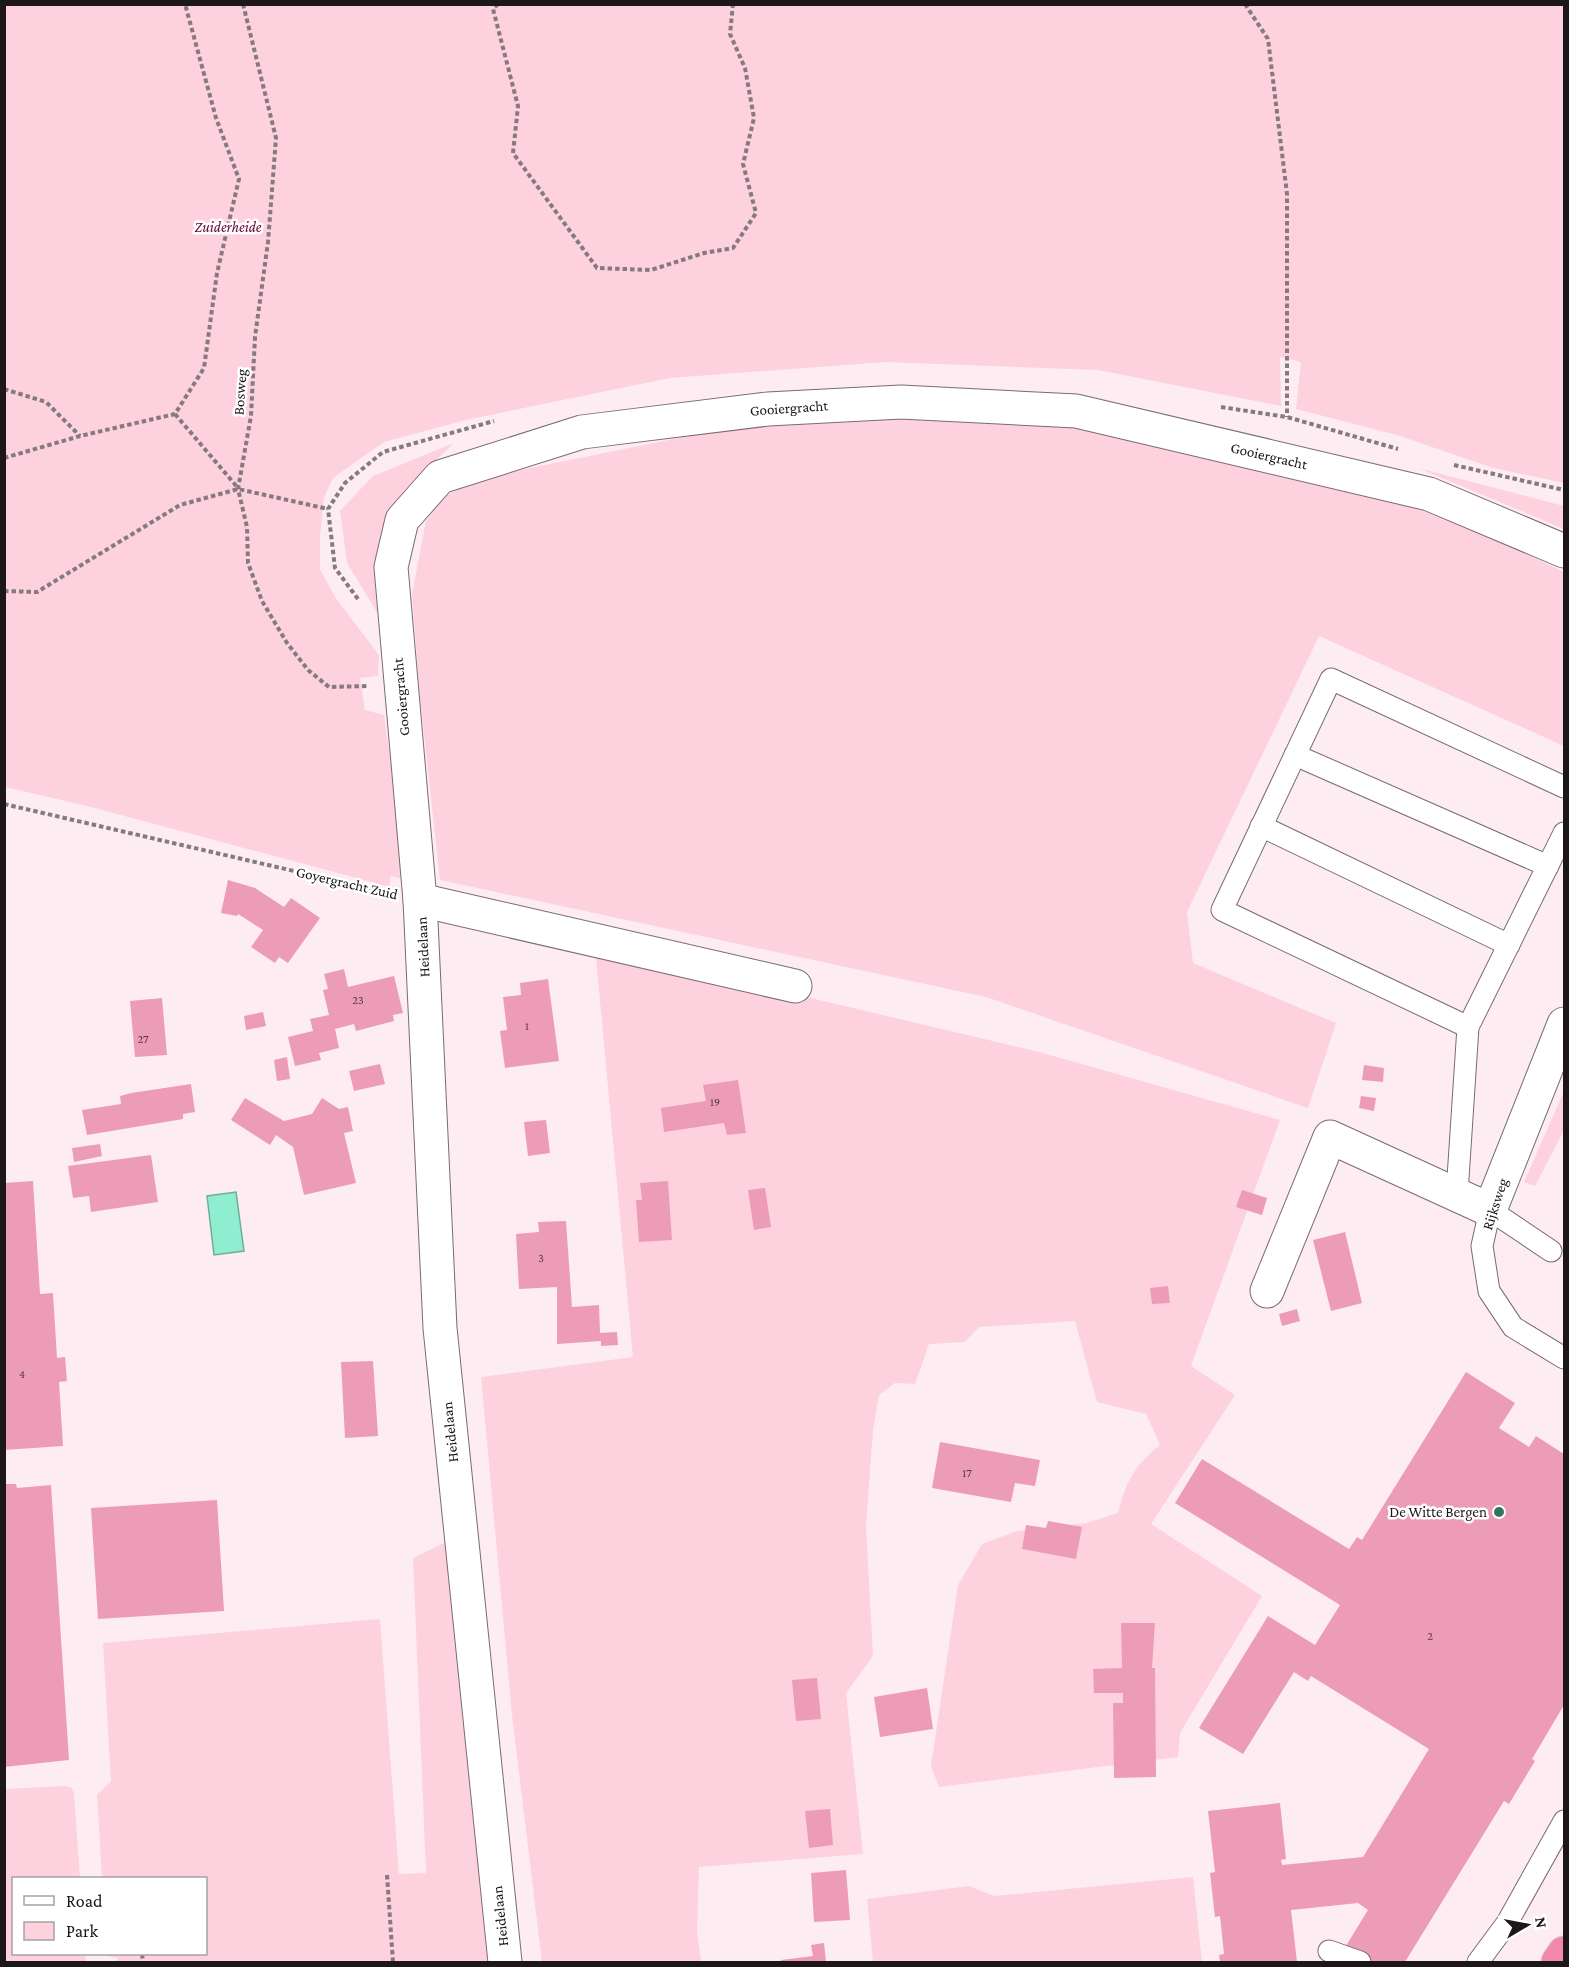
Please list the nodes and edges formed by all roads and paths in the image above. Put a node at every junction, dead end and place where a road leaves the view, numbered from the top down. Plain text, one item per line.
1 (185, 4) edge
2 (243, 4) edge
3 (498, 4) edge
4 (733, 4) edge
5 (1245, 4) edge
6 (4, 389) edge
7 (175, 414) junction
8 (1287, 417) dead end
9 (80, 436) junction
10 (4, 458) edge
11 (238, 489) junction
12 (328, 509) dead end
13 (1564, 551) edge
14 (4, 591) edge
15 (399, 684) junction
16 (1295, 755) junction
17 (1564, 787) edge
18 (4, 804) edge
19 (1262, 826) junction
20 (1564, 833) edge
21 (1548, 866) junction
22 (420, 900) junction
23 (1509, 945) junction
24 (795, 986) dead end
25 (1564, 1024) edge
26 (1468, 1027) junction
27 (1457, 1193) junction
28 (1490, 1210) junction
29 (1551, 1251) dead end
30 (1267, 1291) dead end
31 (1564, 1358) edge
32 (1564, 1821) edge
33 (387, 1875) dead end
34 (1329, 1952) dead end
35 (1564, 1953) edge
36 (393, 1962) edge
37 (505, 1962) edge
38 (1360, 1962) edge
39 (1478, 1962) edge
40 (1558, 1962) edge

1 - 7 path
2 - 11 path, Bosweg
3 - 4 path
5 - 8 path
6 - 9 path
7 - 9 path
7 - 11 path
9 - 10 path
11 - 12 path
11 - 14 path
11 - 15 path, Bosweg
13 - 15 street, Gooiergracht
15 - 22 street, Gooiergracht
16 - 17 lane
16 - 19 lane
16 - 21 lane
18 - 22 path, Goyergracht Zuid
19 - 23 lane
19 - 26 lane
20 - 21 lane
21 - 23 lane
22 - 24 street
22 - 37 street, Heidelaan
23 - 26 lane
25 - 28 street, Rijksweg
26 - 27 lane
27 - 28 street
27 - 30 street
28 - 29 lane
28 - 31 lane, Rijksweg
32 - 39 lane
33 - 36 path
34 - 38 lane
35 - 40 highway

